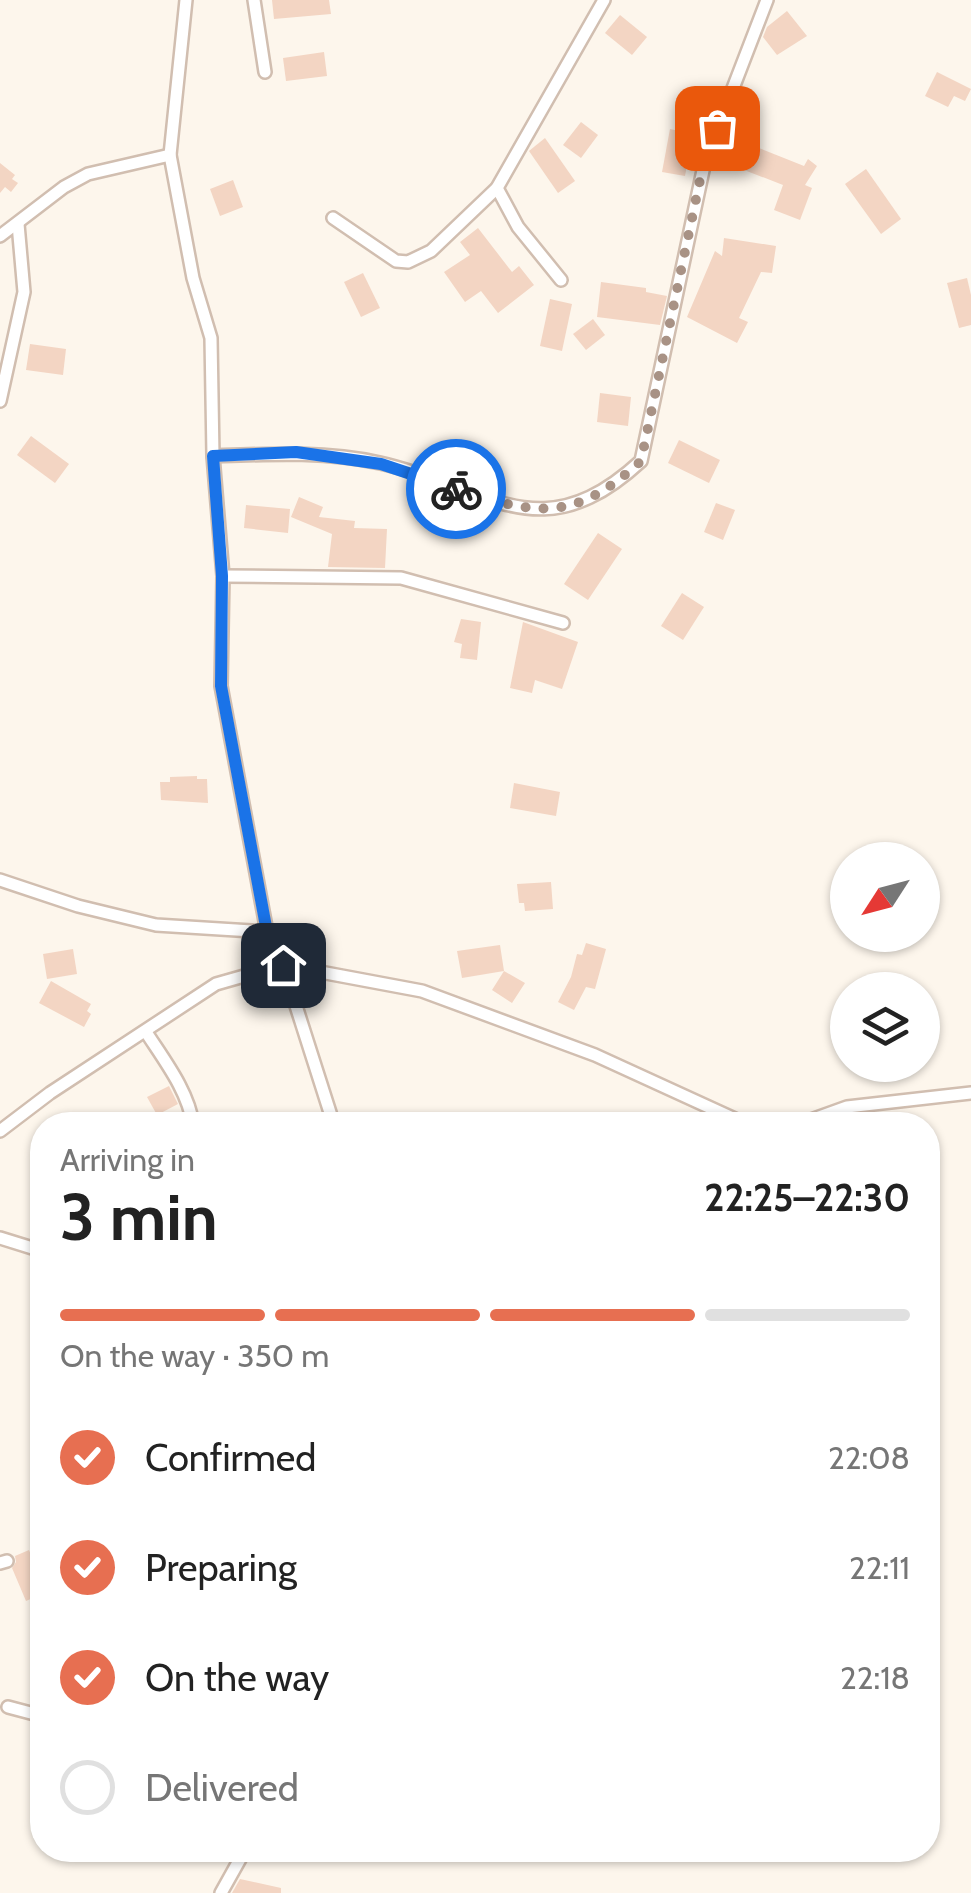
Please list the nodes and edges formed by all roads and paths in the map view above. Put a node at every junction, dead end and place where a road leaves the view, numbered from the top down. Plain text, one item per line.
1 (186, 0) edge
2 (254, 0) edge
3 (604, 0) edge
4 (767, 0) edge
5 (265, 72) dead end
6 (170, 155) junction
7 (497, 188) junction
8 (333, 218) dead end
9 (18, 224) junction
10 (0, 236) edge
11 (561, 280) dead end
12 (0, 401) edge
13 (213, 456) junction
14 (222, 576) junction
15 (563, 623) dead end
16 (0, 880) edge
17 (267, 932) junction
18 (283, 965) junction
19 (146, 1032) junction
20 (971, 1092) edge
21 (191, 1112) edge
22 (330, 1112) edge
23 (720, 1112) edge
24 (833, 1112) edge
25 (0, 1131) edge
26 (0, 1238) edge
27 (30, 1247) edge
28 (8, 1707) dead end
29 (30, 1713) edge
30 (239, 1862) edge
31 (220, 1893) edge

1 - 6 street
2 - 5 street
3 - 7 street
4 - 13 street
6 - 9 street
6 - 13 street
7 - 8 street
7 - 11 street
9 - 10 street
9 - 12 street
13 - 14 street
14 - 15 street
14 - 17 street
16 - 17 street
17 - 18 street
18 - 19 street
18 - 22 street
18 - 23 street
19 - 21 street
19 - 25 street
20 - 24 street
26 - 27 street
28 - 29 street
30 - 31 street

